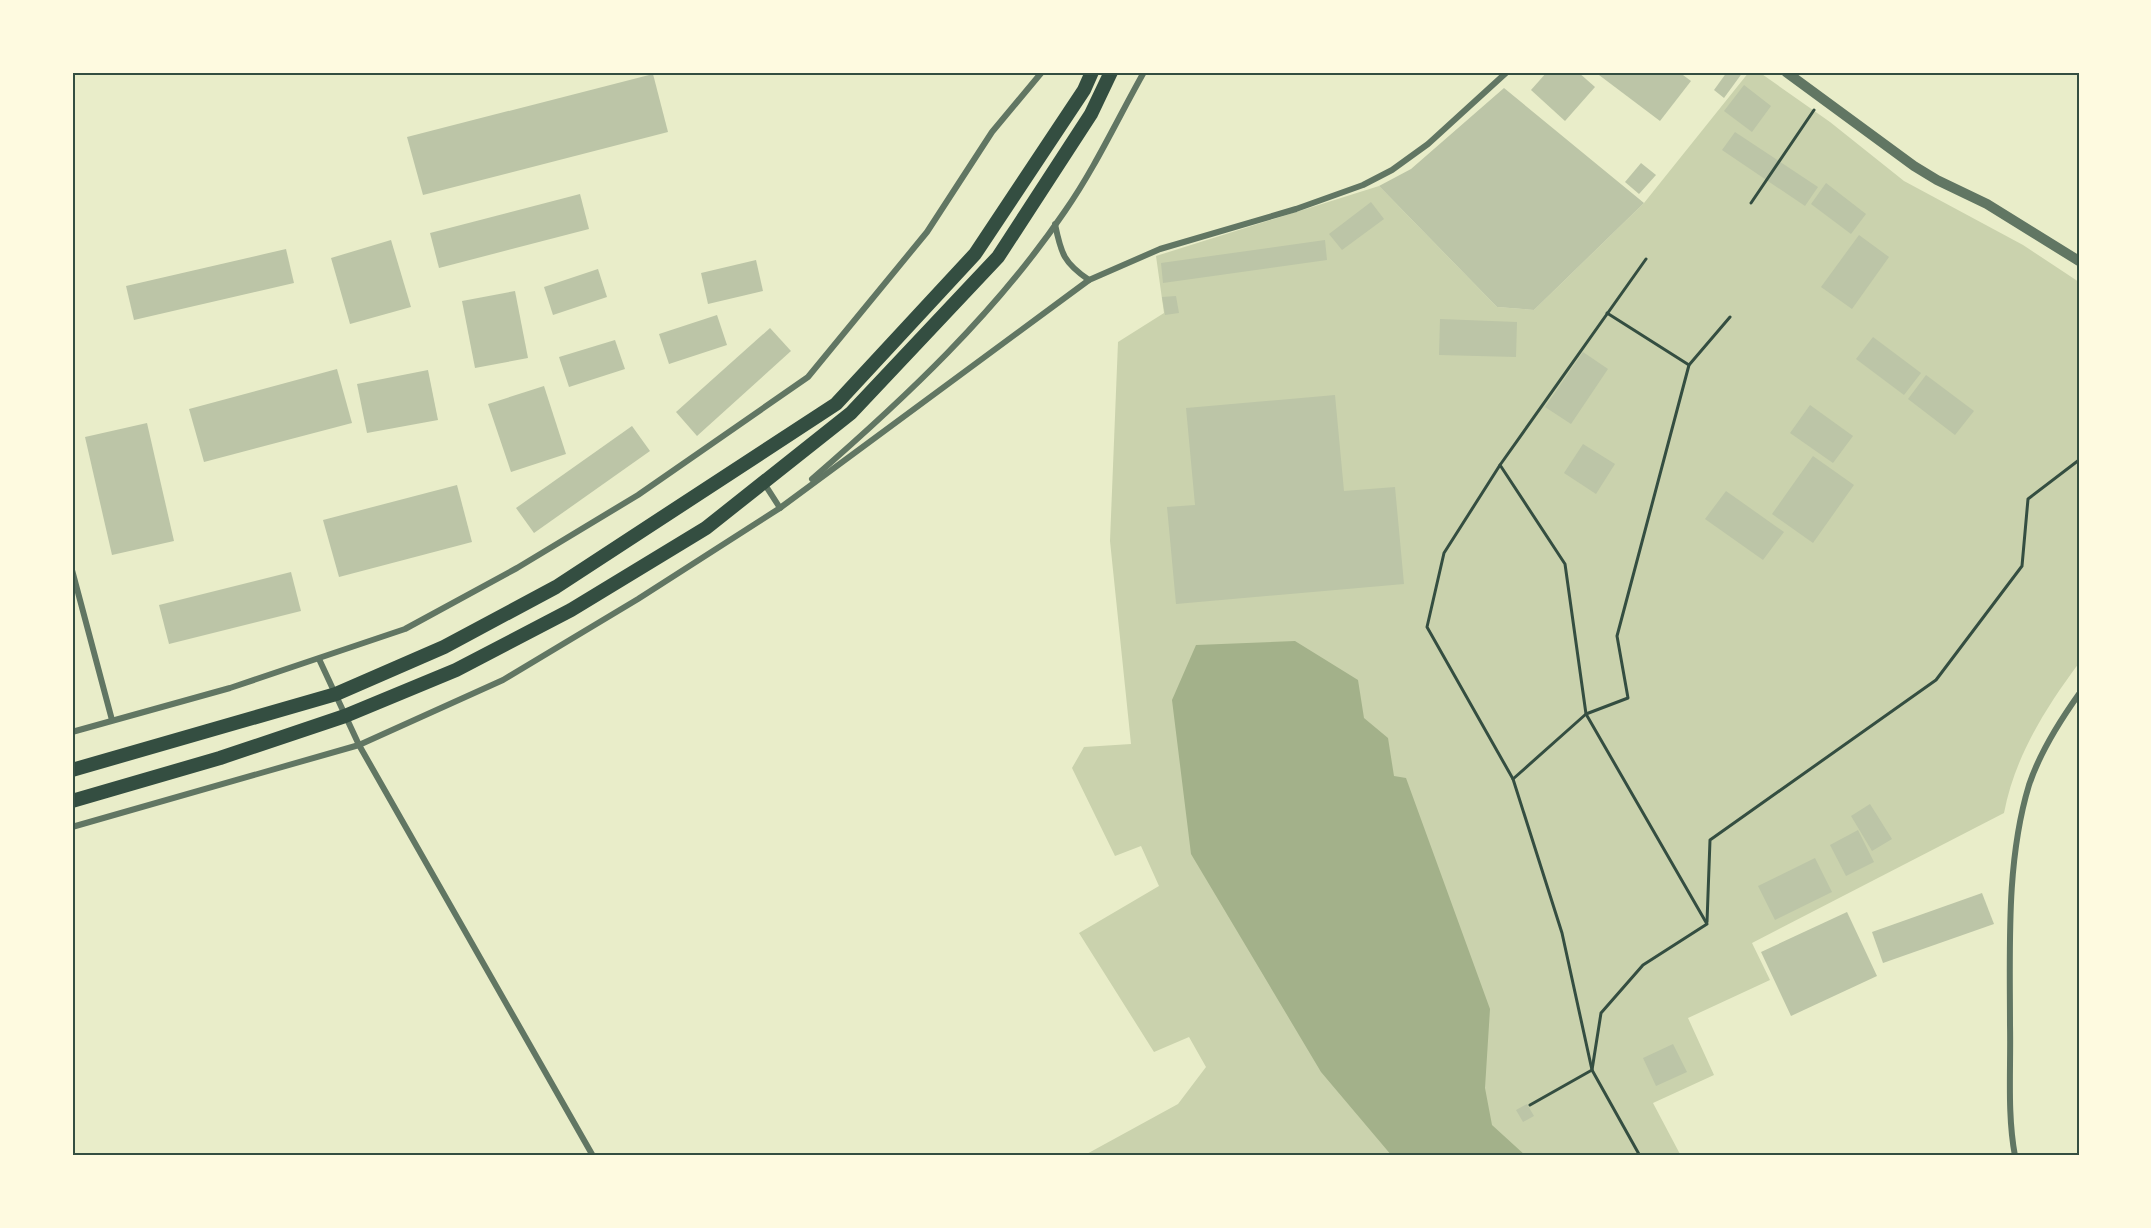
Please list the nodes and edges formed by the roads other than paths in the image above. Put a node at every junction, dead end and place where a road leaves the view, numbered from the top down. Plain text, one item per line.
1 (1042, 72) edge
2 (1092, 72) edge
3 (1111, 72) edge
4 (1143, 72) edge
5 (1507, 72) edge
6 (1786, 72) edge
7 (1056, 224) junction
8 (2079, 261) edge
9 (1089, 280) junction
10 (763, 482) junction
11 (780, 508) junction
12 (72, 570) edge
13 (319, 660) junction
14 (336, 694) junction
15 (2079, 694) edge
16 (345, 716) junction
17 (112, 720) junction
18 (72, 732) edge
19 (359, 745) junction
20 (72, 770) edge
21 (72, 801) edge
22 (72, 827) edge
23 (593, 1156) edge
24 (2015, 1156) edge

1 - 13 street
2 - 14 highway
3 - 10 highway
4 - 7 street
5 - 9 street
6 - 8 street
7 - 9 street
7 - 11 street
9 - 11 street
10 - 11 street
10 - 16 highway
11 - 19 street
12 - 17 street
13 - 14 street
13 - 17 street
14 - 16 street
14 - 20 highway
15 - 24 street
16 - 19 street
16 - 21 highway
17 - 18 street
19 - 22 street
19 - 23 street

